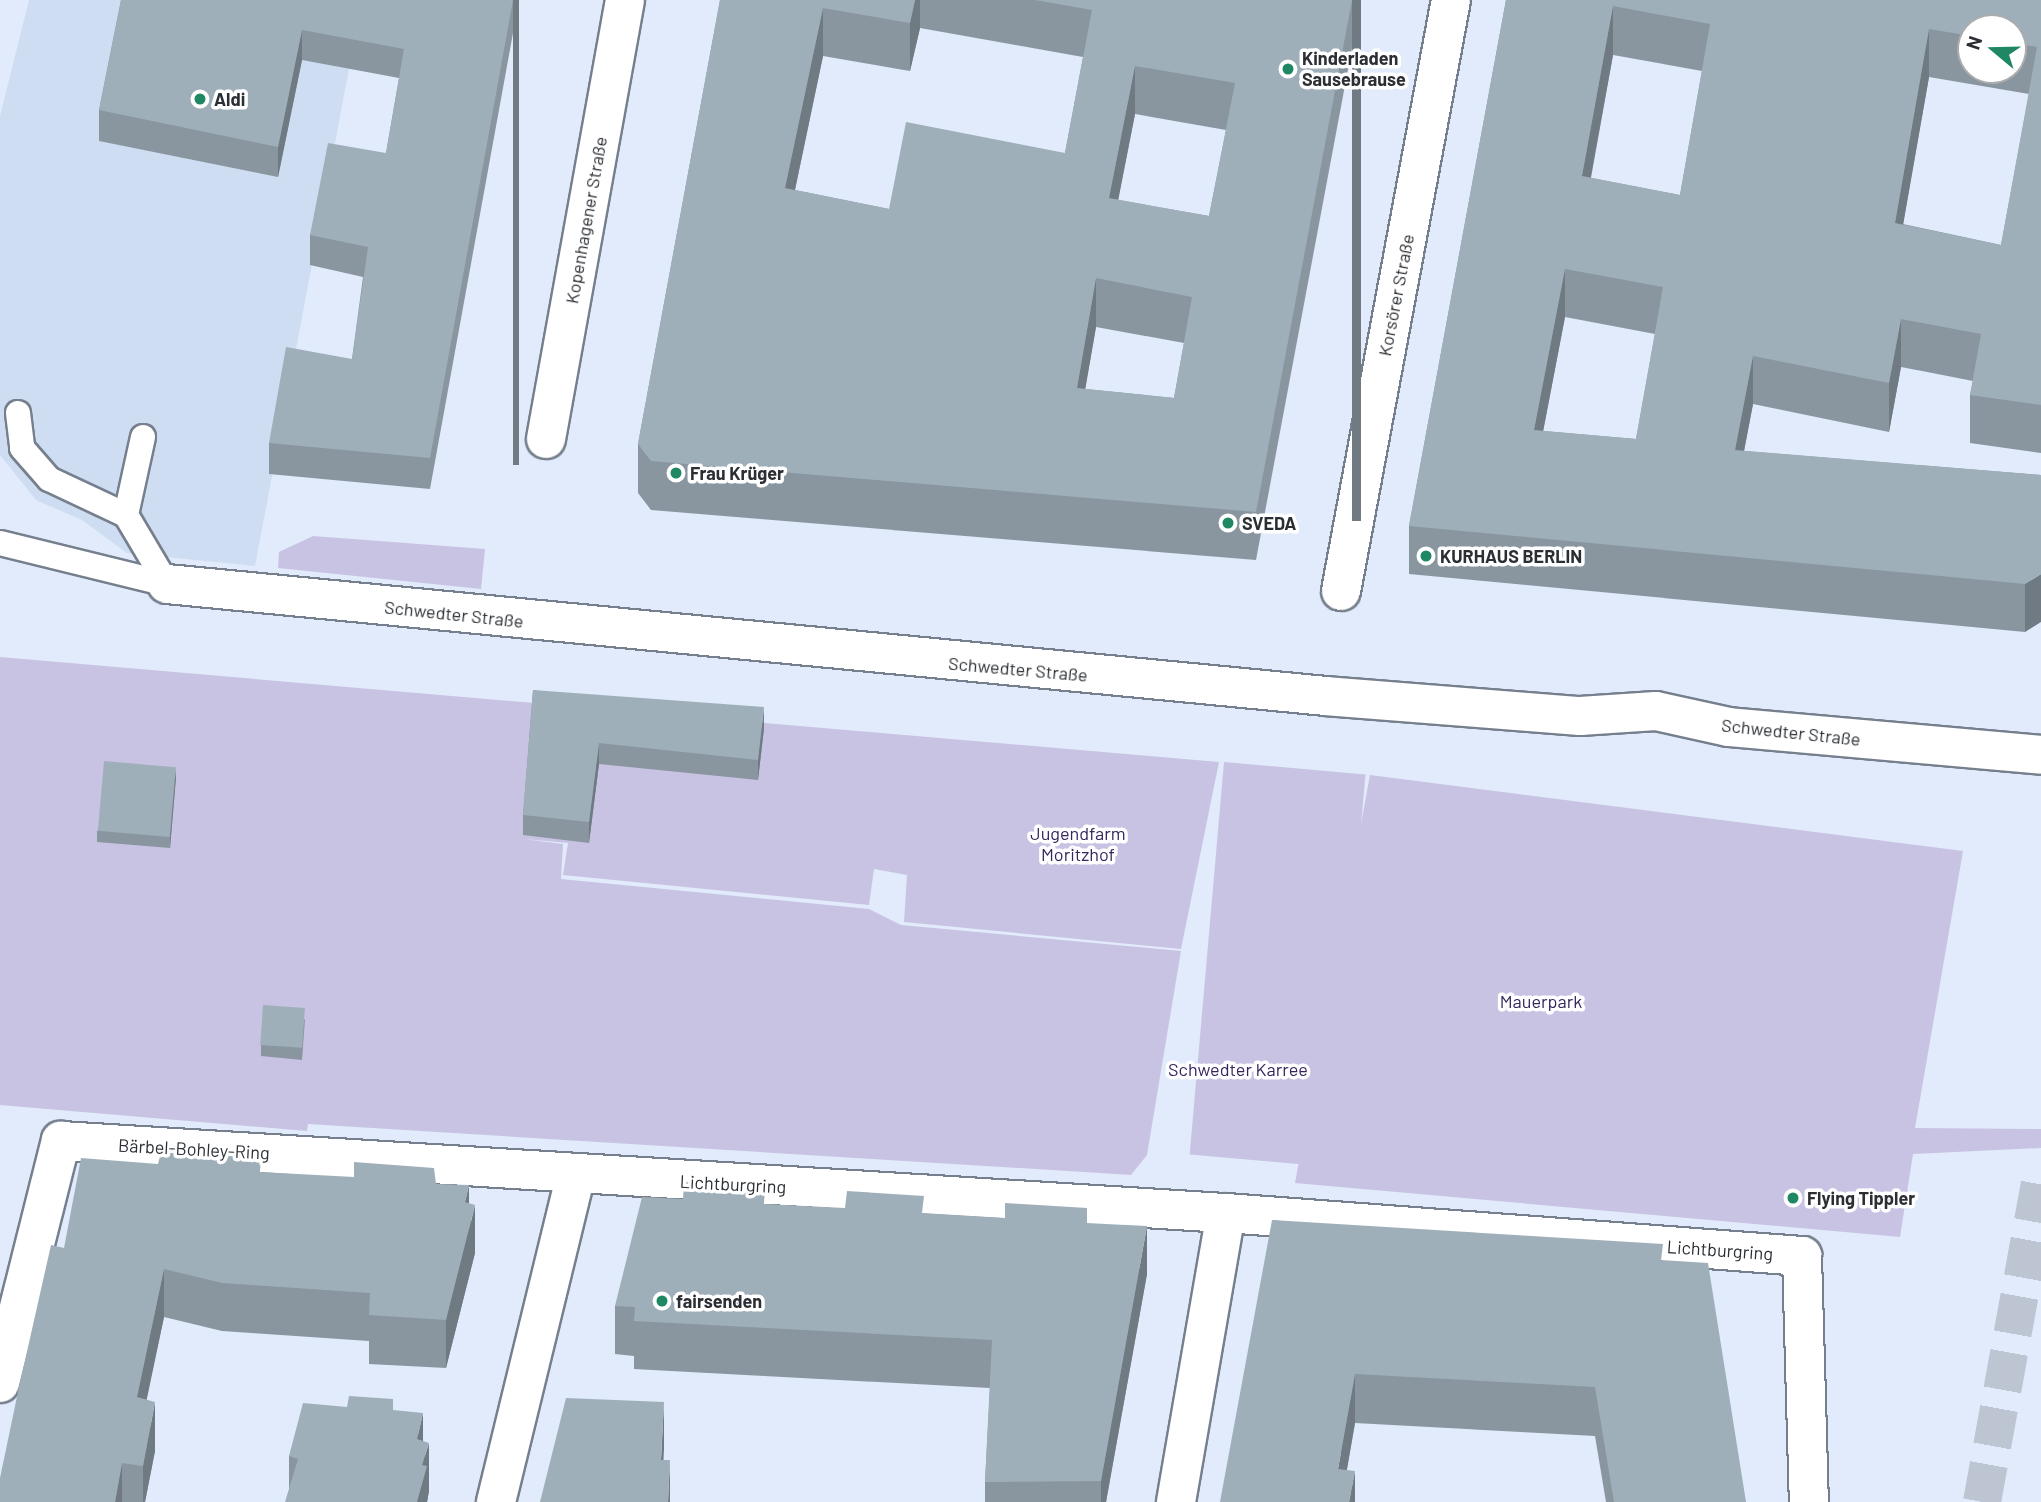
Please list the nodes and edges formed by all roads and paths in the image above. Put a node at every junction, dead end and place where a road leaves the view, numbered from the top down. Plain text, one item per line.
1 (625, 0) edge
2 (1451, 0) edge
3 (18, 413) dead end
4 (143, 437) dead end
5 (546, 439) dead end
6 (126, 515) junction
7 (0, 542) edge
8 (167, 584) junction
9 (1341, 591) dead end
10 (2041, 755) edge
11 (576, 1174) junction
12 (1226, 1213) junction
13 (0, 1383) edge
14 (496, 1502) edge
15 (1176, 1502) edge
16 (1809, 1502) edge

1 - 5 street, Kopenhagener Straße
2 - 9 street, Korsörer Straße
3 - 6 lane
4 - 6 lane
6 - 8 lane
7 - 8 lane, Schwedter Straße
8 - 10 street, Schwedter Straße
11 - 12 street, Lichtburgring
11 - 13 street, Bärbel-Bohley-Ring
11 - 14 street
12 - 15 street
12 - 16 street, Lichtburgring

